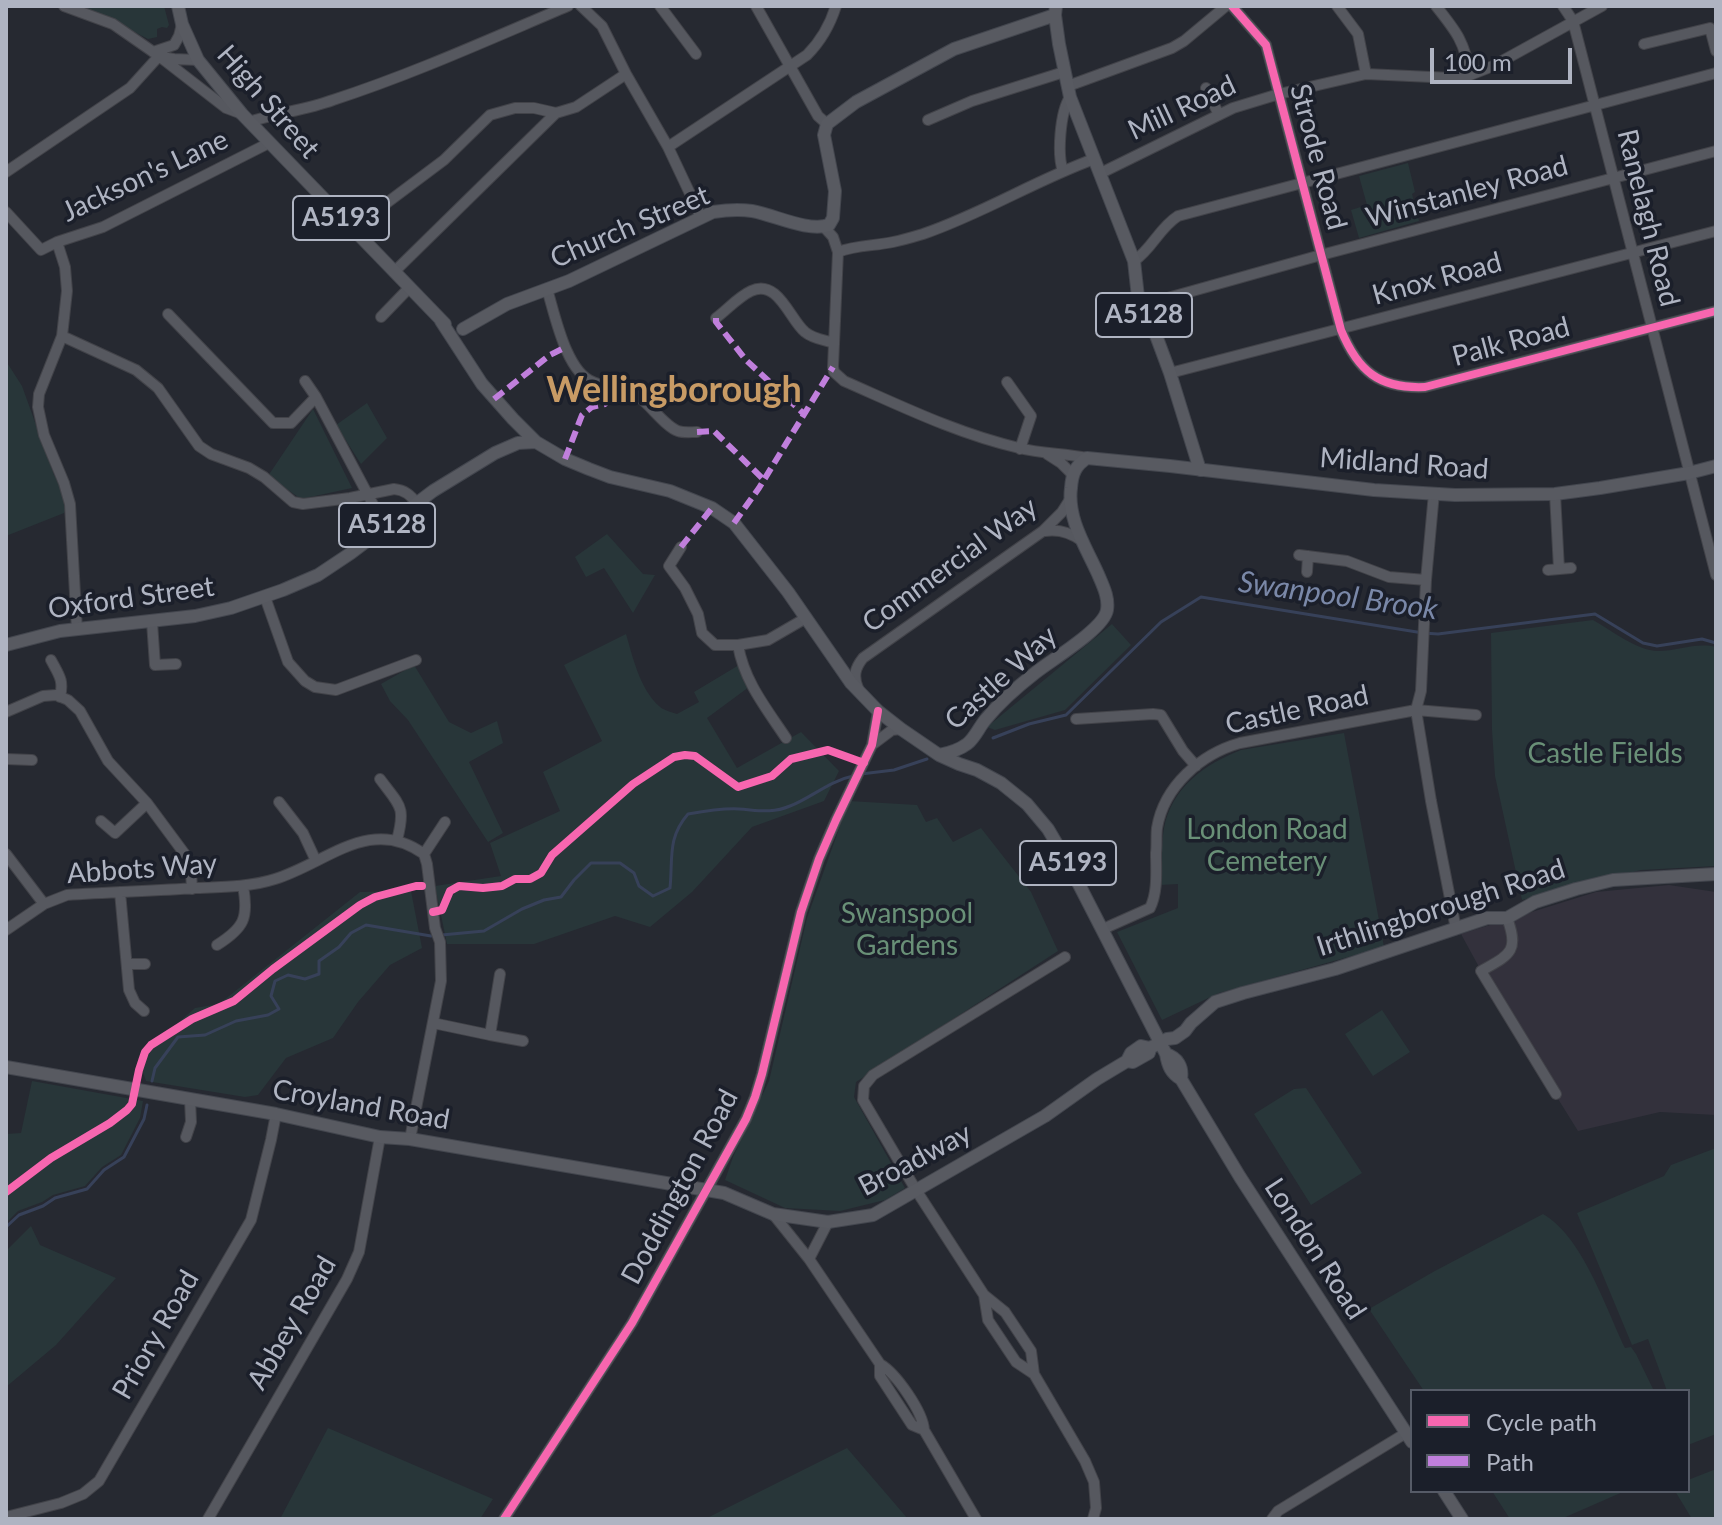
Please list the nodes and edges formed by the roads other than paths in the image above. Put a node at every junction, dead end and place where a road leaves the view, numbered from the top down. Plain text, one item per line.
1 (64, 6) edge
2 (178, 6) edge
3 (568, 6) edge
4 (581, 6) edge
5 (660, 6) edge
6 (756, 6) edge
7 (836, 6) edge
8 (1226, 6) edge
9 (1232, 6) edge
10 (1337, 6) edge
11 (1436, 6) edge
12 (1563, 6) edge
13 (1602, 6) edge
14 (1055, 10) edge
15 (1573, 21) junction
16 (182, 24) junction
17 (1644, 44) dead end
18 (1716, 51) edge
19 (156, 54) junction
20 (696, 54) dead end
21 (198, 60) junction
22 (790, 65) junction
23 (1064, 72) junction
24 (1716, 73) edge
25 (626, 74) junction
26 (1366, 74) junction
27 (1470, 75) junction
28 (1206, 88) dead end
29 (1069, 92) junction
30 (1279, 94) junction
31 (1595, 105) junction
32 (556, 113) junction
33 (1219, 115) junction
34 (245, 118) junction
35 (928, 120) dead end
36 (827, 124) junction
37 (269, 143) junction
38 (668, 147) junction
39 (1716, 151) edge
40 (1094, 159) junction
41 (1063, 171) junction
42 (6, 172) edge
43 (1101, 173) junction
44 (1613, 178) junction
45 (1302, 182) junction
46 (6, 212) edge
47 (701, 217) junction
48 (824, 227) junction
49 (352, 229) junction
50 (1716, 231) edge
51 (57, 242) junction
52 (838, 252) junction
53 (1633, 253) junction
54 (1321, 255) junction
55 (1134, 261) junction
56 (394, 272) junction
57 (409, 288) junction
58 (547, 289) junction
59 (1139, 306) junction
60 (1716, 311) edge
61 (168, 314) dead end
62 (381, 317) dead end
63 (716, 318) dead end
64 (441, 321) junction
65 (1652, 328) junction
66 (463, 329) junction
67 (1341, 330) junction
68 (62, 336) junction
69 (834, 343) junction
70 (462, 353) junction
71 (1170, 373) junction
72 (305, 381) dead end
73 (1007, 382) dead end
74 (316, 397) junction
75 (513, 419) junction
76 (697, 432) dead end
77 (536, 442) junction
78 (506, 447) junction
79 (1020, 449) junction
80 (1045, 453) junction
81 (1087, 458) junction
82 (1716, 466) edge
83 (1200, 470) junction
84 (1689, 473) junction
85 (1072, 474) junction
86 (1434, 493) junction
87 (1555, 494) junction
88 (367, 495) junction
89 (1069, 501) junction
90 (417, 503) junction
91 (385, 527) junction
92 (1043, 531) junction
93 (1084, 542) junction
94 (681, 547) dead end
95 (1559, 569) dead end
96 (1307, 572) dead end
97 (1716, 575) edge
98 (1426, 580) junction
99 (265, 597) junction
100 (806, 618) junction
101 (152, 622) junction
102 (77, 630) junction
103 (6, 645) edge
104 (738, 645) junction
105 (51, 660) dead end
106 (416, 660) dead end
107 (176, 664) dead end
108 (859, 691) junction
109 (60, 697) junction
110 (1416, 710) junction
111 (878, 711) junction
112 (6, 712) edge
113 (1476, 715) dead end
114 (1076, 719) dead end
115 (901, 729) junction
116 (786, 738) dead end
117 (969, 742) junction
118 (872, 745) junction
119 (939, 755) junction
120 (6, 759) edge
121 (32, 760) dead end
122 (1196, 766) junction
123 (977, 770) junction
124 (380, 779) dead end
125 (279, 802) dead end
126 (147, 803) junction
127 (101, 821) dead end
128 (445, 822) dead end
129 (397, 840) junction
130 (6, 854) edge
131 (424, 854) junction
132 (316, 861) junction
133 (1716, 874) edge
134 (243, 886) junction
135 (192, 889) junction
136 (120, 892) junction
137 (44, 904) junction
138 (1507, 918) junction
139 (1103, 929) junction
140 (1456, 929) junction
141 (6, 930) edge
142 (217, 945) dead end
143 (1065, 957) dead end
144 (127, 964) junction
145 (145, 964) dead end
146 (500, 974) dead end
147 (144, 1011) dead end
148 (433, 1023) junction
149 (490, 1035) junction
150 (523, 1041) dead end
151 (1159, 1043) junction
152 (6, 1067) edge
153 (1556, 1094) dead end
154 (190, 1099) junction
155 (276, 1114) junction
156 (186, 1137) dead end
157 (380, 1137) junction
158 (410, 1139) junction
159 (707, 1190) junction
160 (916, 1190) junction
161 (773, 1214) junction
162 (828, 1222) junction
163 (809, 1259) junction
164 (984, 1295) junction
165 (1034, 1374) junction
166 (1409, 1437) edge
167 (1445, 1493) edge
168 (6, 1517) edge
169 (208, 1519) edge
170 (504, 1519) edge
171 (976, 1519) edge
172 (1093, 1519) edge
173 (1272, 1519) edge
174 (1462, 1519) edge

1 - 19 street
2 - 16 main road, High Street / A5193
3 - 34 street
4 - 25 street
5 - 20 street
6 - 22 street
7 - 22 street
8 - 29 street
9 - 30 street, Strode Road
10 - 26 street
11 - 27 street
12 - 15 street, Ranelagh Road
13 - 15 street, Mill Road
14 - 23 main road, A5128
14 - 36 main road, A5128
15 - 27 street, Mill Road
15 - 31 street, Ranelagh Road
16 - 19 street
16 - 21 main road, High Street / A5193
17 - 18 street
19 - 21 street
19 - 34 street
19 - 42 street
21 - 34 main road, High Street / A5193
22 - 36 street
22 - 38 street
23 - 29 main road, A5128
23 - 35 street
24 - 31 street
25 - 32 street
25 - 38 street
26 - 27 street, Mill Road
26 - 30 street, Mill Road
28 - 33 street
29 - 40 main road, A5128
29 - 41 street
30 - 33 street, Mill Road
30 - 45 street, Strode Road
31 - 44 street, Ranelagh Road
31 - 45 street
32 - 49 street
32 - 56 street
33 - 43 street, Mill Road
34 - 37 main road, High Street / A5193
36 - 48 main road
37 - 49 main road, High Street / A5193
37 - 51 street, Jackson's Lane
38 - 47 street
39 - 44 street, Winstanley Road
40 - 41 street
40 - 43 main road, A5128
41 - 52 street
43 - 55 main road, A5128
44 - 53 street, Ranelagh Road
44 - 54 street, Winstanley Road
45 - 54 street, Strode Road
45 - 55 street
46 - 51 street, Jackson's Lane
47 - 48 main road, Church Street
47 - 58 main road, Church Street
48 - 52 street
49 - 56 main road, High Street / A5193
50 - 53 street, Knox Road
51 - 68 street
52 - 69 street, Midland Road
53 - 65 street, Ranelagh Road
53 - 67 street, Knox Road
54 - 59 street, Winstanley Road
54 - 67 street, Strode Road
55 - 59 main road, A5128
56 - 57 main road, High Street / A5193
57 - 62 street
57 - 64 main road, High Street / A5193
58 - 66 main road, Church Street
58 - 76 street
59 - 71 main road, A5128
60 - 65 street, Palk Road
61 - 74 street
63 - 69 street
64 - 66 main road, High Street / A5193
64 - 70 main road, High Street / A5193
65 - 67 street, Palk Road
65 - 84 street, Ranelagh Road
66 - 70 main road
67 - 71 street, Knox Road
68 - 88 street
68 - 102 street
69 - 79 street, Midland Road
70 - 75 main road, High Street / A5193
71 - 83 main road, A5128
72 - 74 street
73 - 79 street
74 - 88 street
75 - 77 main road, A5193
75 - 78 main road
77 - 78 main road, Oxford Street
77 - 100 main road, A5193
78 - 90 main road, Oxford Street / A5128
79 - 80 street, Midland Road
80 - 81 street, Midland Road
80 - 85 street, Midland Road
81 - 83 main road, Midland Road
81 - 85 main road
82 - 84 main road, Midland Road
83 - 86 main road, Midland Road
84 - 87 main road, Midland Road
84 - 97 street, Ranelagh Road
85 - 89 main road, Commercial Way
86 - 87 main road, Midland Road
86 - 98 street
87 - 95 street
88 - 90 street
88 - 91 street
89 - 92 street, Commercial Way
89 - 93 main road, Castle Way
90 - 91 main road, Oxford Street / A5128
91 - 99 main road, Oxford Street / A5128
92 - 93 street
92 - 108 street, Commercial Way
93 - 117 main road, Castle Way
94 - 104 street
96 - 98 street
98 - 110 street
99 - 101 main road, Oxford Street / A5128
99 - 106 street
100 - 104 street
100 - 108 main road, A5193
101 - 102 main road, Oxford Street / A5128
101 - 107 street
102 - 103 main road, Oxford Street / A5128
104 - 116 street
105 - 109 street
108 - 111 main road, London Road / A5193
109 - 112 street
109 - 126 street
110 - 113 street, Castle Road
110 - 122 street, Castle Road
110 - 140 street
111 - 115 main road, London Road / A5193
111 - 118 street, Doddington Road
114 - 122 street
115 - 118 street
115 - 119 main road, London Road / A5193
117 - 119 main road, Castle Way
117 - 123 main road
118 - 159 street, Doddington Road
119 - 123 main road, London Road / A5193
120 - 121 street
122 - 139 street, Castle Road
123 - 139 main road, London Road / A5193
124 - 129 street
125 - 132 street
126 - 127 street
126 - 135 street
128 - 131 street
129 - 131 street
129 - 132 street, Abbots Way
130 - 137 street
131 - 148 street
132 - 134 street, Abbots Way
133 - 138 main road, Irthlingborough Road
134 - 135 street, Abbots Way
134 - 142 street, Abbots Way
135 - 136 street, Abbots Way
136 - 137 street, Abbots Way
136 - 144 street
137 - 141 street, Abbots Way
138 - 140 main road, Irthlingborough Road
138 - 153 street
139 - 151 main road, London Road / A5193
140 - 151 main road, Irthlingborough Road
143 - 160 street
144 - 145 street
144 - 147 street
146 - 149 street
148 - 149 street
148 - 158 street
149 - 150 street
151 - 160 main road, Broadway
151 - 166 main road, London Road / A5193
152 - 154 main road, Croyland Road
154 - 155 main road, Croyland Road
154 - 156 street
155 - 157 main road, Croyland Road
155 - 168 street, Priory Road
157 - 158 main road, Croyland Road
157 - 169 street, Abbey Road
158 - 159 main road, Croyland Road
159 - 161 main road, Broadway
159 - 170 street, Doddington Road
160 - 162 main road, Broadway
160 - 164 street
161 - 162 main road, Broadway
161 - 163 street
162 - 163 street
163 - 171 street
164 - 165 street
164 - 165 street
165 - 172 street
166 - 173 street
167 - 174 main road

